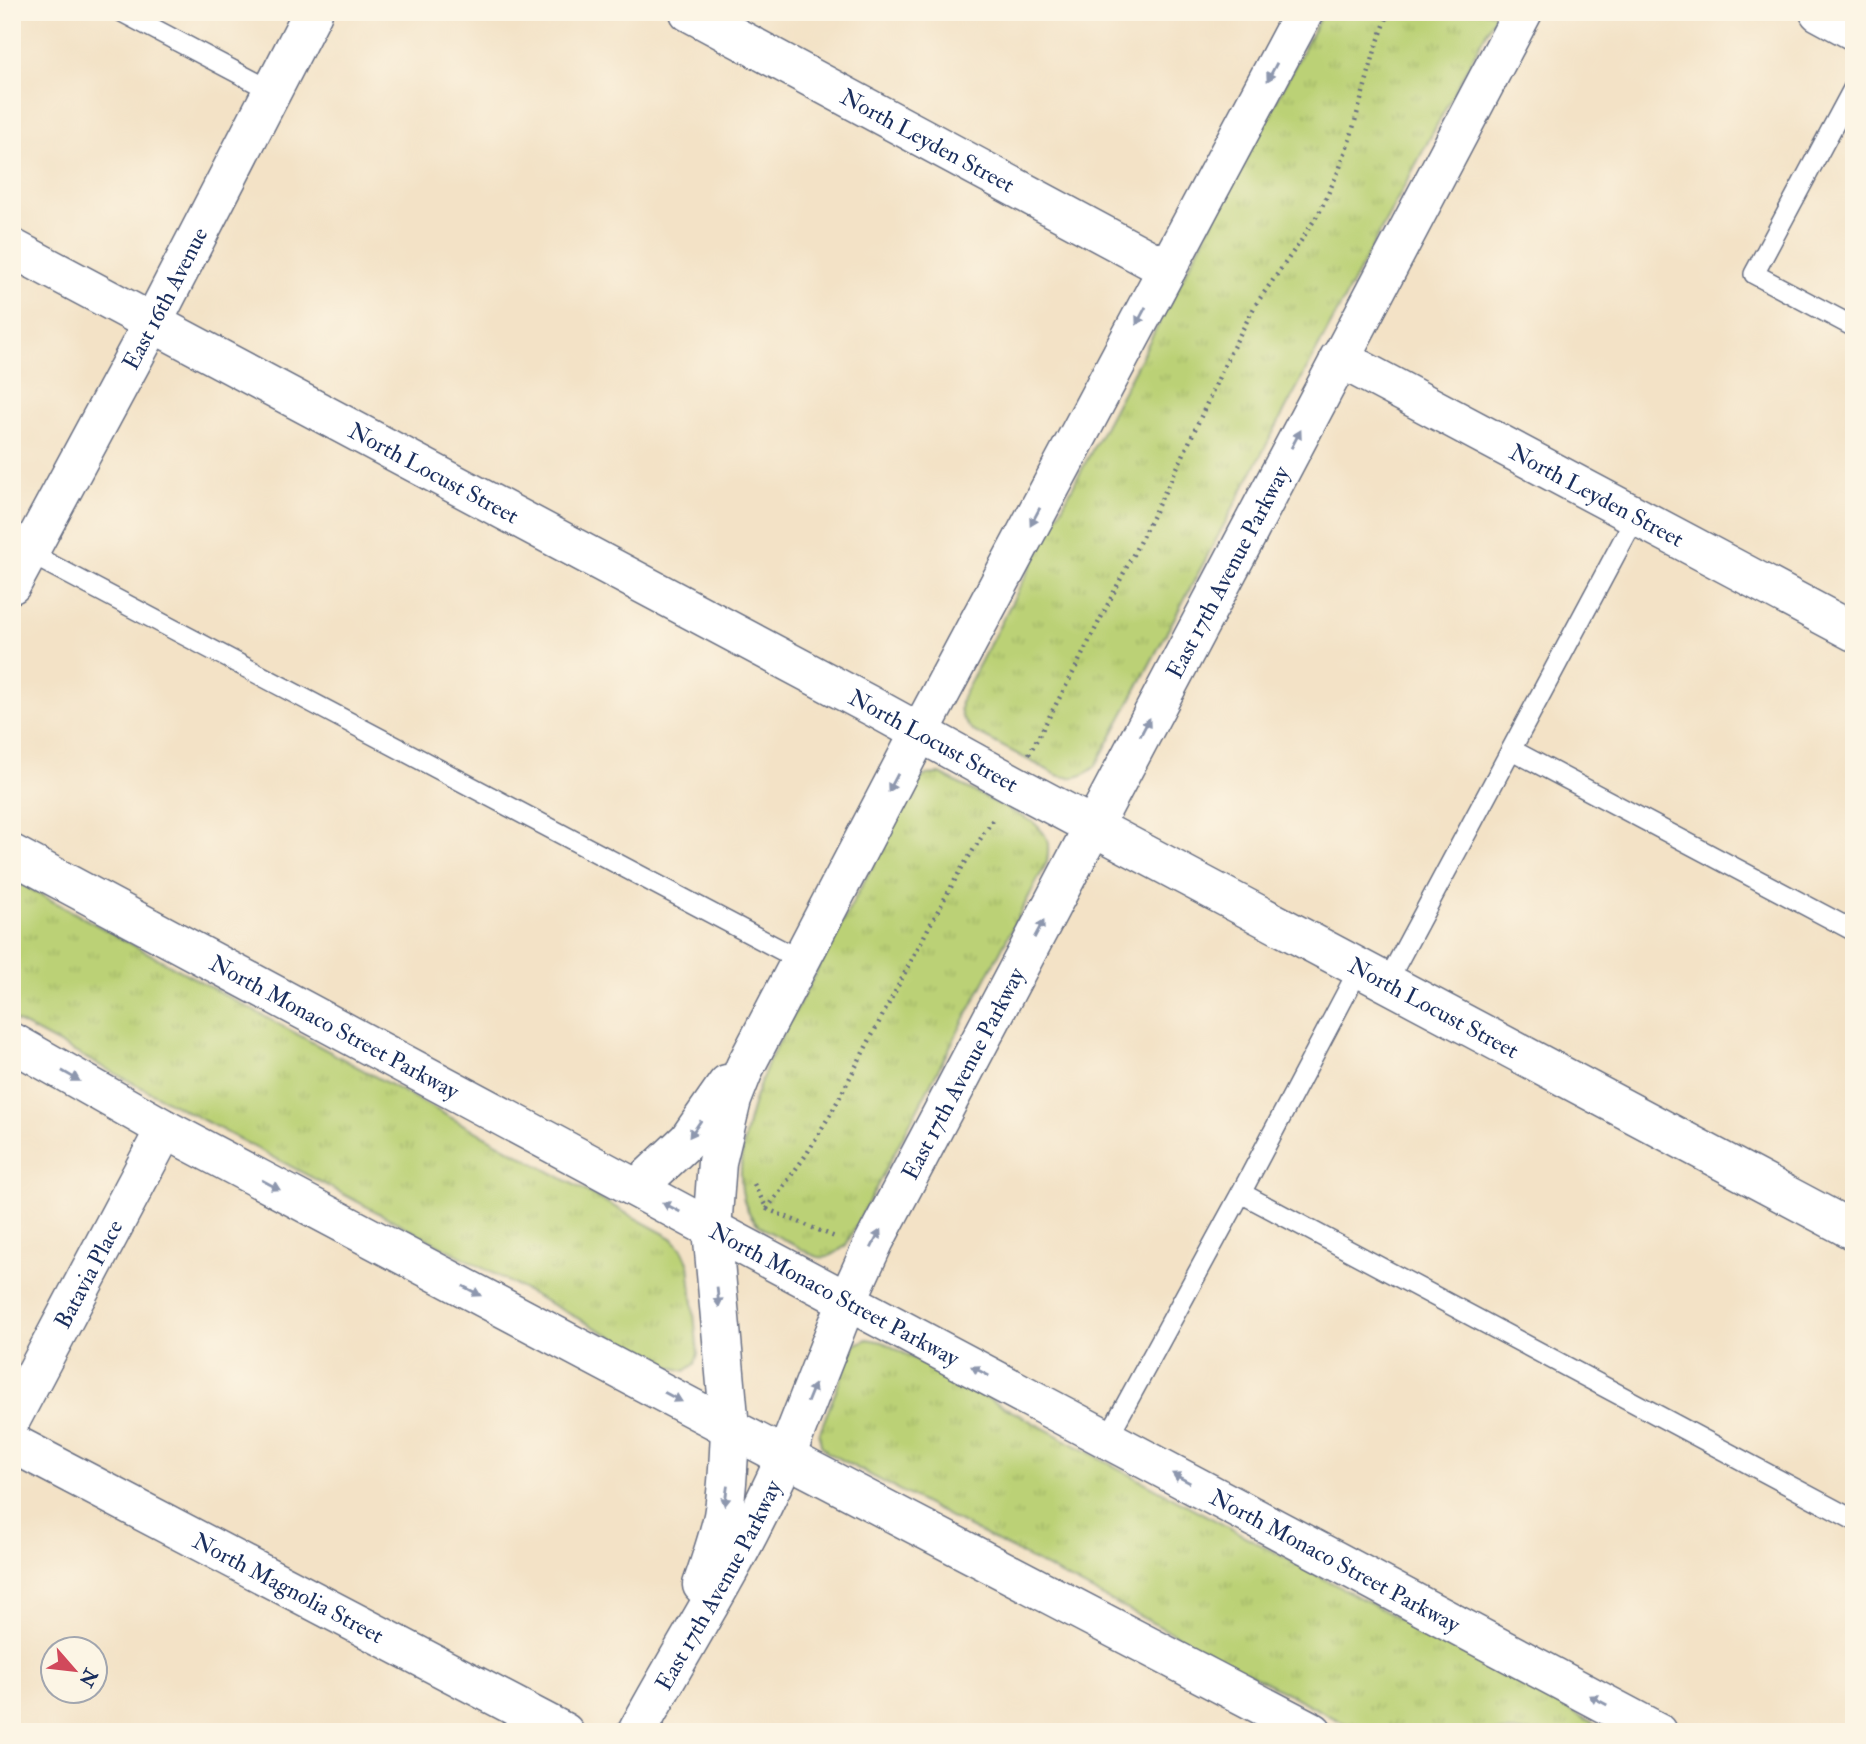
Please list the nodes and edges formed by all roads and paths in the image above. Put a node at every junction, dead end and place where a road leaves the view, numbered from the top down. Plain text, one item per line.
1 (122, 12) edge
2 (313, 12) edge
3 (689, 12) edge
4 (1304, 12) edge
5 (1389, 12) edge
6 (1523, 12) edge
7 (1819, 12) edge
8 (1854, 31) edge
9 (1854, 87) edge
10 (272, 91) junction
11 (12, 248) edge
12 (1167, 269) junction
13 (153, 322) junction
14 (1854, 327) edge
15 (1339, 358) junction
16 (1636, 516) junction
17 (18, 561) edge
18 (1854, 632) edge
19 (920, 733) junction
20 (1512, 750) junction
21 (1015, 785) junction
22 (1093, 825) junction
23 (12, 854) edge
24 (1854, 932) edge
25 (800, 960) junction
26 (1374, 975) junction
27 (762, 1033) junction
28 (12, 1042) edge
29 (165, 1129) junction
30 (750, 1177) dead end
31 (637, 1188) junction
32 (1241, 1193) junction
33 (768, 1209) junction
34 (845, 1227) dead end
35 (712, 1229) junction
36 (1854, 1231) edge
37 (847, 1301) junction
38 (12, 1418) edge
39 (730, 1428) junction
40 (1107, 1438) junction
41 (12, 1443) edge
42 (786, 1456) junction
43 (1854, 1520) edge
44 (664, 1681) junction
45 (565, 1732) edge
46 (637, 1732) edge
47 (1313, 1732) edge
48 (1658, 1732) edge

1 - 10 lane
2 - 10 main road, East 16th Avenue
3 - 12 main road, North Leyden Street
4 -> 12 main road, East 17th Avenue Parkway
5 - 21 path
6 - 15 main road, East 17th Avenue Parkway
7 - 8 main road
9 - 14 lane
10 - 13 main road, East 16th Avenue
11 - 13 main road, North Locust Street
12 -> 19 main road, East 17th Avenue Parkway
13 - 17 main road, East 16th Avenue
13 - 19 main road, North Locust Street
15 - 16 main road, North Leyden Street
22 -> 15 main road, East 17th Avenue Parkway
16 - 18 main road, North Leyden Street
16 - 20 lane
17 - 25 lane
19 - 21 main road, North Locust Street
19 -> 25 main road, East 17th Avenue Parkway
20 - 24 lane
20 - 26 lane
21 - 22 main road, North Locust Street
21 - 33 path
22 - 26 main road, North Locust Street
37 -> 22 main road, East 17th Avenue Parkway
23 - 31 main road, North Monaco Street Parkway
25 - 27 main road, East 17th Avenue Parkway
26 - 32 lane
26 - 36 main road, North Locust Street
27 -> 31 main road
27 - 35 main road, East 17th Avenue Parkway
28 -> 29 main road
29 - 38 main road, Batavia Place
29 -> 39 main road
30 - 33 path
35 -> 31 main road, North Monaco Street Parkway
32 - 40 lane
32 - 43 lane
33 - 34 path
35 - 37 main road, North Monaco Street Parkway
35 -> 39 main road, East 17th Avenue Parkway
40 -> 37 main road, North Monaco Street Parkway
42 -> 37 main road, East 17th Avenue Parkway
39 - 42 main road
39 -> 44 main road, East 17th Avenue Parkway
48 -> 40 main road, North Monaco Street Parkway
41 - 45 main road, North Magnolia Street
42 - 44 main road, East 17th Avenue Parkway
42 - 47 main road
44 - 46 main road

